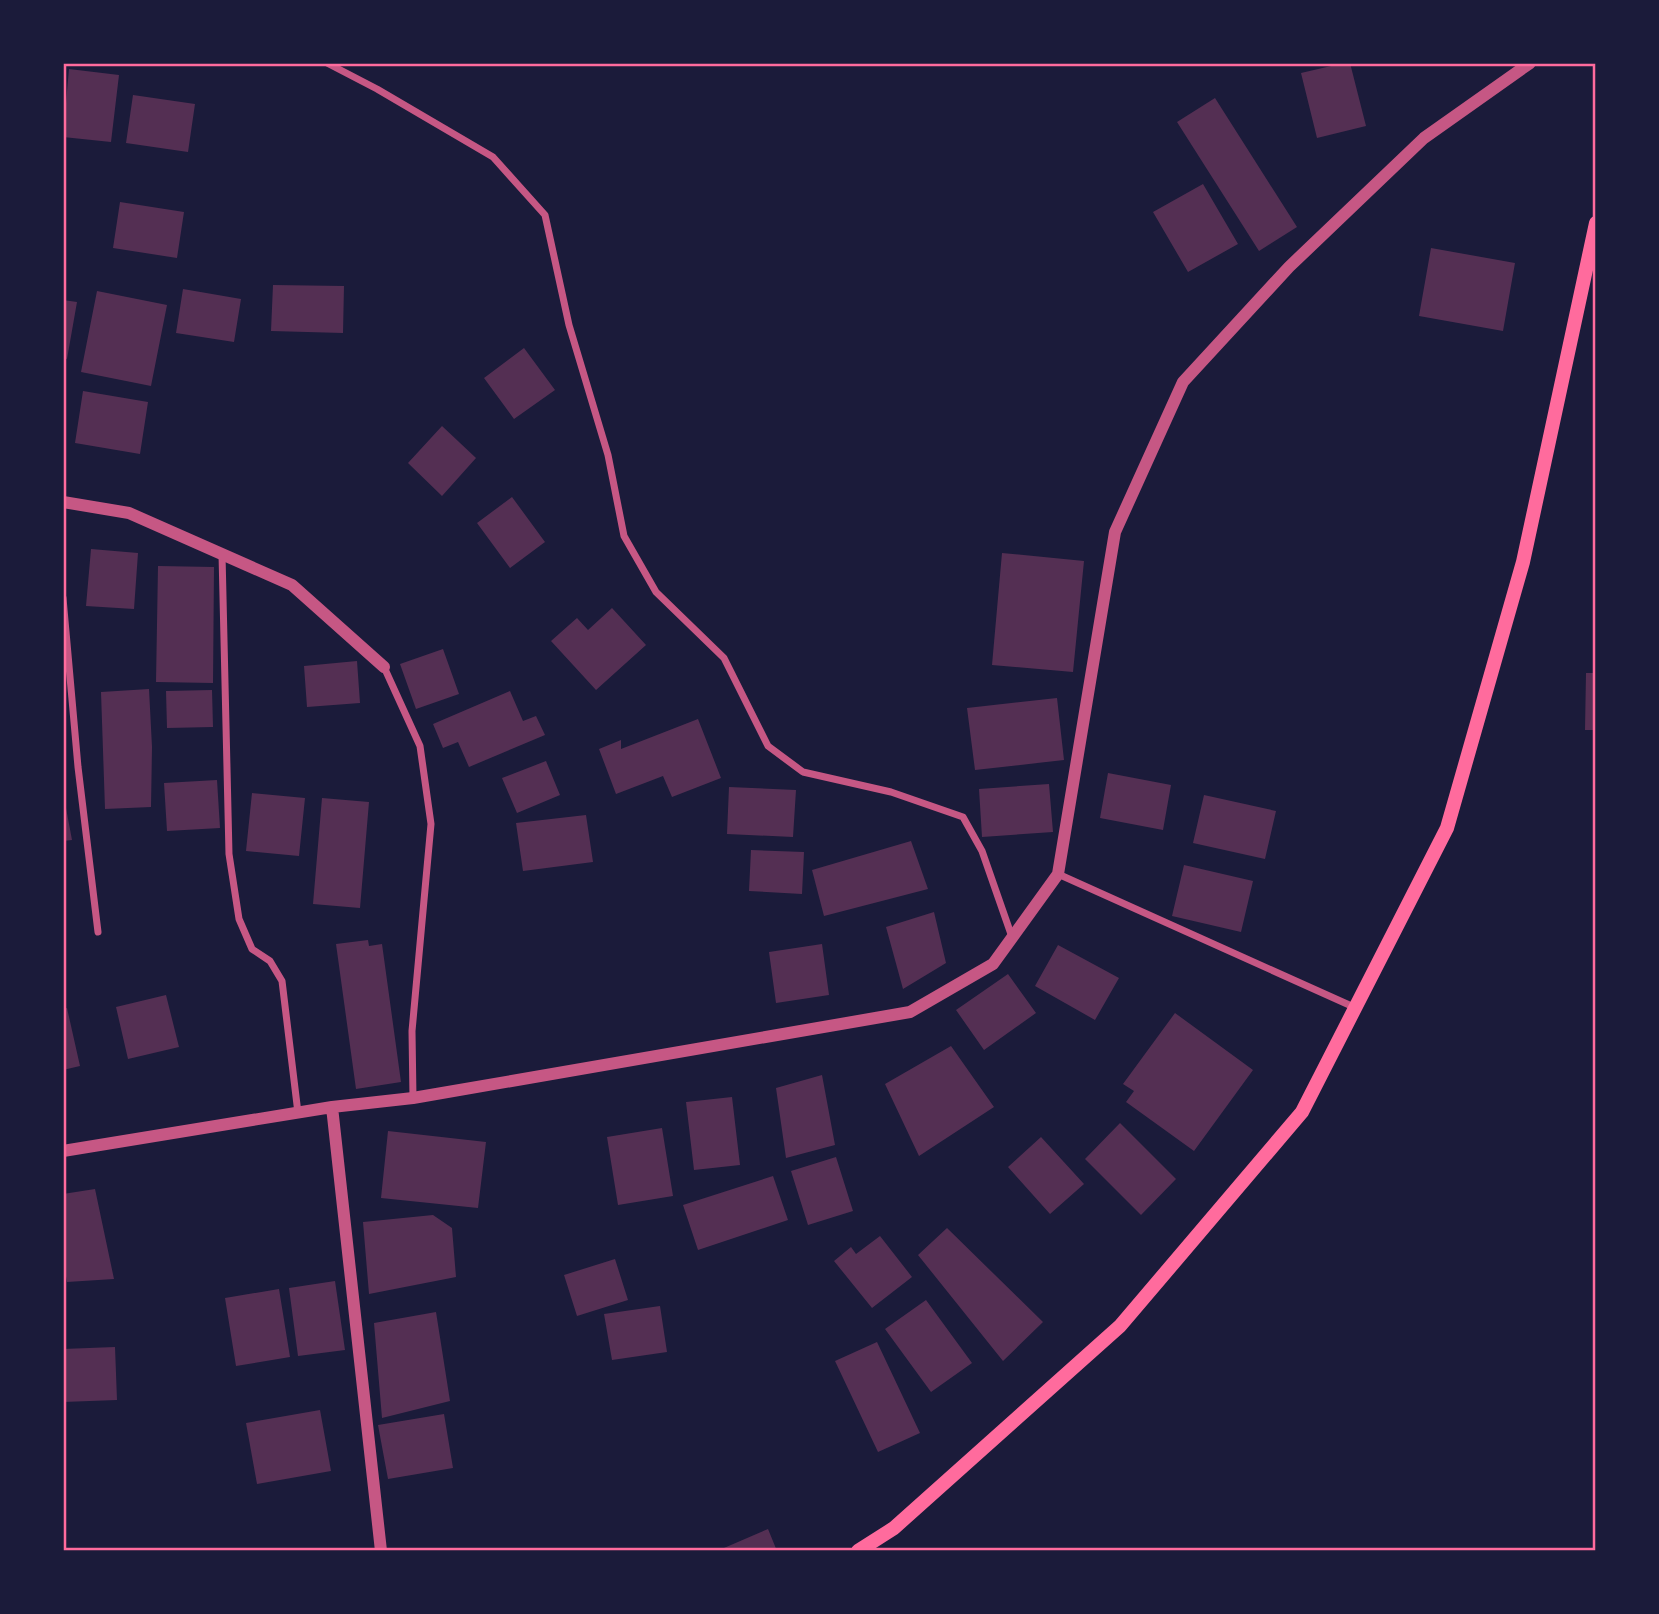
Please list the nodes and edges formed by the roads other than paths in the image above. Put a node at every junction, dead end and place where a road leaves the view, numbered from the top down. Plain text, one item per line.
1 (327, 63) edge
2 (1530, 63) edge
3 (1596, 223) edge
4 (63, 502) edge
5 (222, 554) junction
6 (63, 598) edge
7 (384, 667) joint
8 (1058, 874) junction
9 (98, 932) dead end
10 (1012, 938) junction
11 (1356, 1008) junction
12 (413, 1098) junction
13 (332, 1107) junction
14 (298, 1113) junction
15 (63, 1151) edge
16 (381, 1551) edge
17 (858, 1551) edge

1 - 10 street
2 - 8 street
3 - 11 main road
4 - 5 street
5 - 7 street
5 - 14 street
6 - 9 street
7 - 12 street
8 - 10 street
8 - 11 street
10 - 12 street
11 - 17 main road
12 - 13 street
13 - 14 street
13 - 16 street
14 - 15 street

